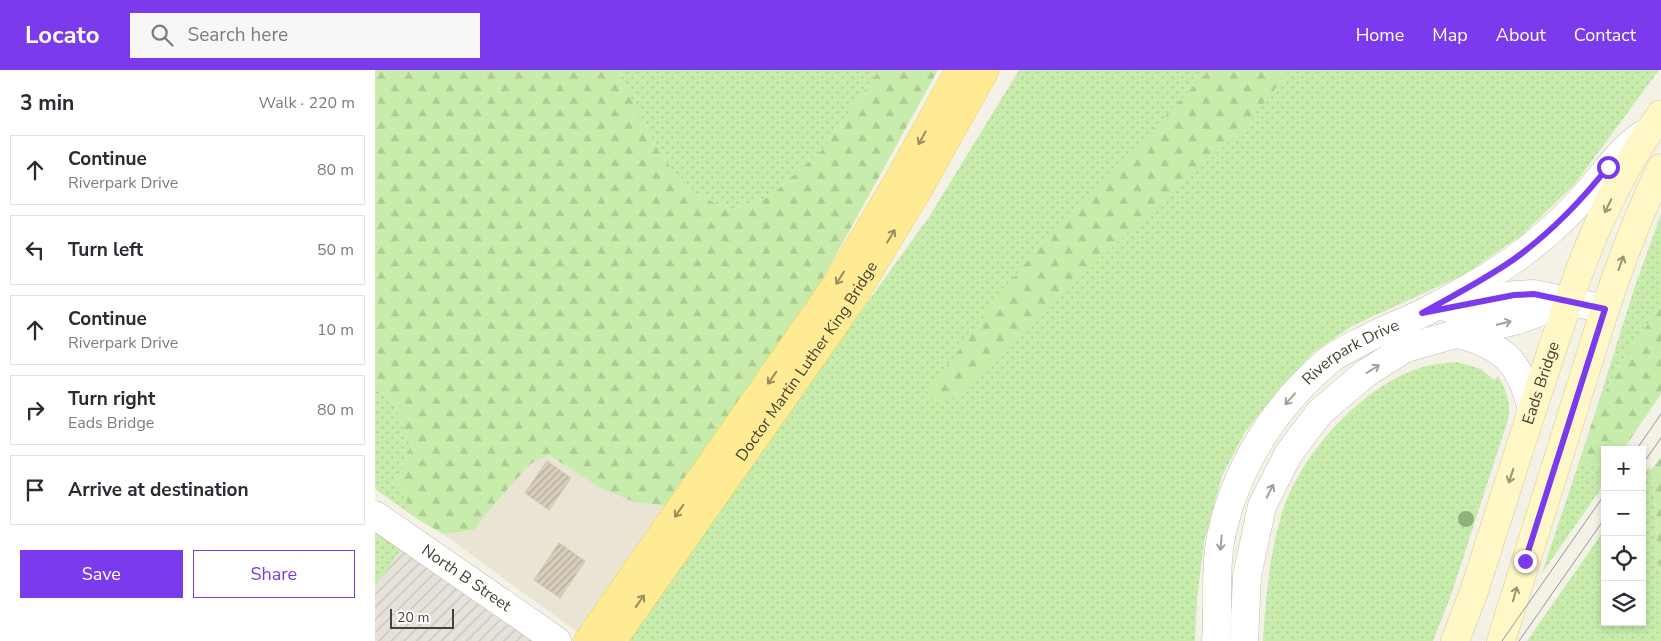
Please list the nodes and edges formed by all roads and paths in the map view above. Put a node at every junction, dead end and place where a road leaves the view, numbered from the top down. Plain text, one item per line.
1 (960, 70) edge
2 (985, 70) edge
3 (1654, 123) edge
4 (1661, 168) edge
5 (1567, 302) junction
6 (1605, 309) junction
7 (1422, 313) junction
8 (1456, 334) junction
9 (808, 344) junction
10 (1532, 410) junction
11 (375, 515) edge
12 (557, 641) edge
13 (588, 641) edge
14 (612, 641) edge
15 (1216, 641) edge
16 (1244, 641) edge
17 (1455, 641) edge
18 (1501, 641) edge

1 -> 9 main road, Doctor Martin Luther King Bridge
9 -> 2 main road, Doctor Martin Luther King Bridge
3 -> 5 main road, Eads Bridge
3 - 7 street, Riverpark Drive
6 -> 4 main road
5 - 6 street
5 - 7 street
8 -> 5 street, Riverpark Drive
5 - 10 main road, Eads Bridge
18 -> 6 main road
7 -> 15 street, Riverpark Drive
8 - 10 street
16 -> 8 street, Riverpark Drive
9 -> 13 main road, Doctor Martin Luther King Bridge
14 -> 9 main road, Doctor Martin Luther King Bridge
10 -> 17 main road, Eads Bridge
11 - 12 street, North B Street

